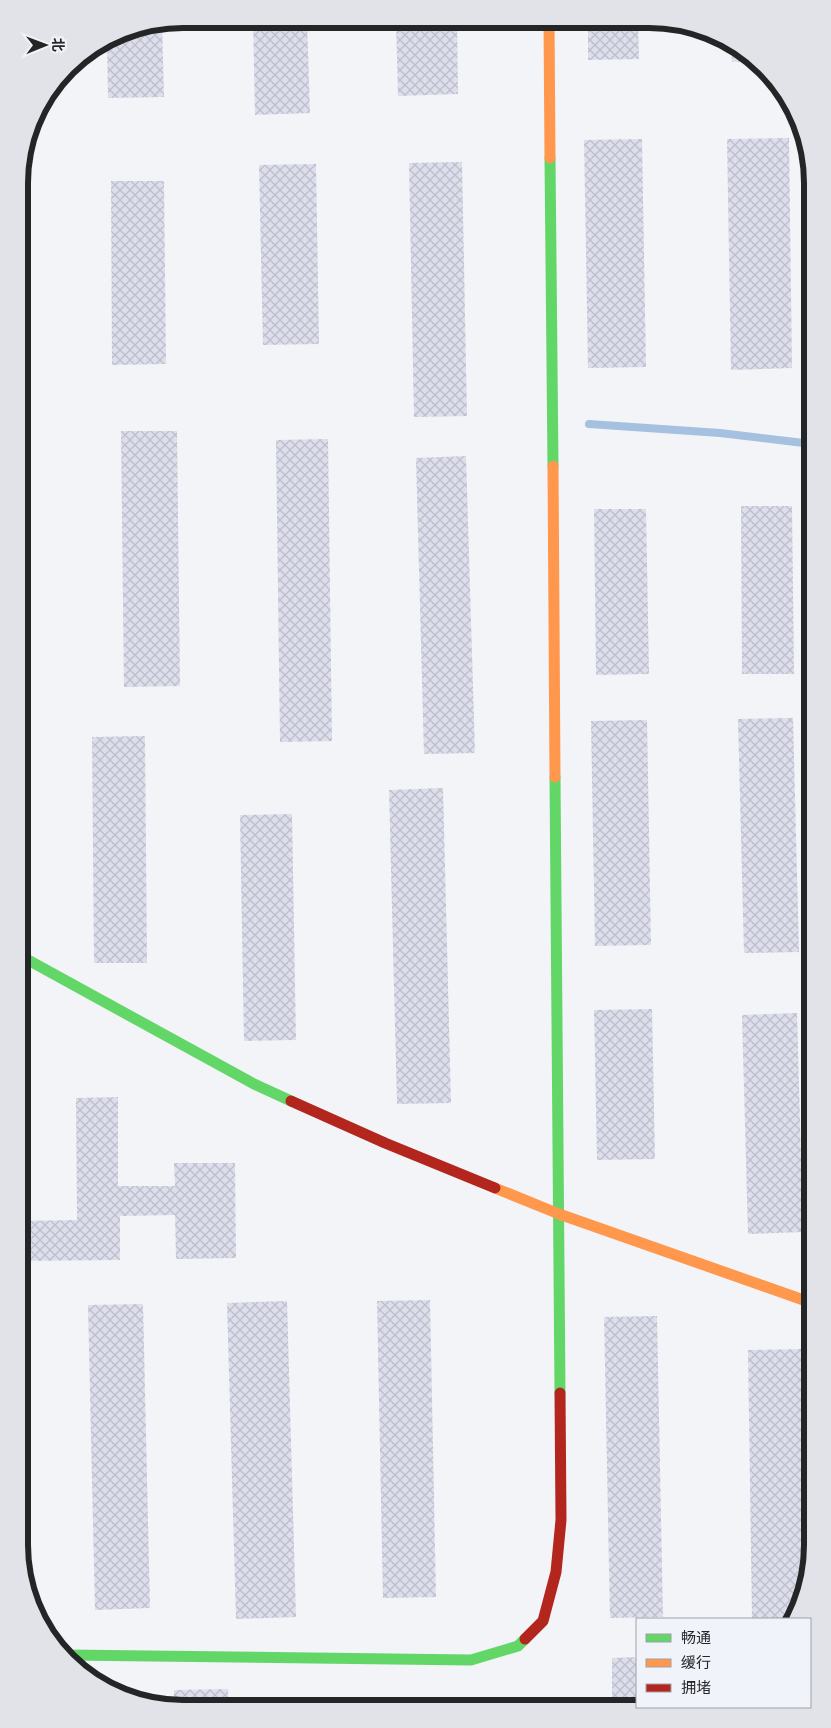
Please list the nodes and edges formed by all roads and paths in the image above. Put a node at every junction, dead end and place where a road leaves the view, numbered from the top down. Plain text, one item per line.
1 (549, 28) edge
2 (28, 960) edge
3 (559, 1214) junction
4 (803, 1300) edge
5 (73, 1655) edge

1 - 3 street
2 - 3 street
3 - 4 street
3 - 5 street

